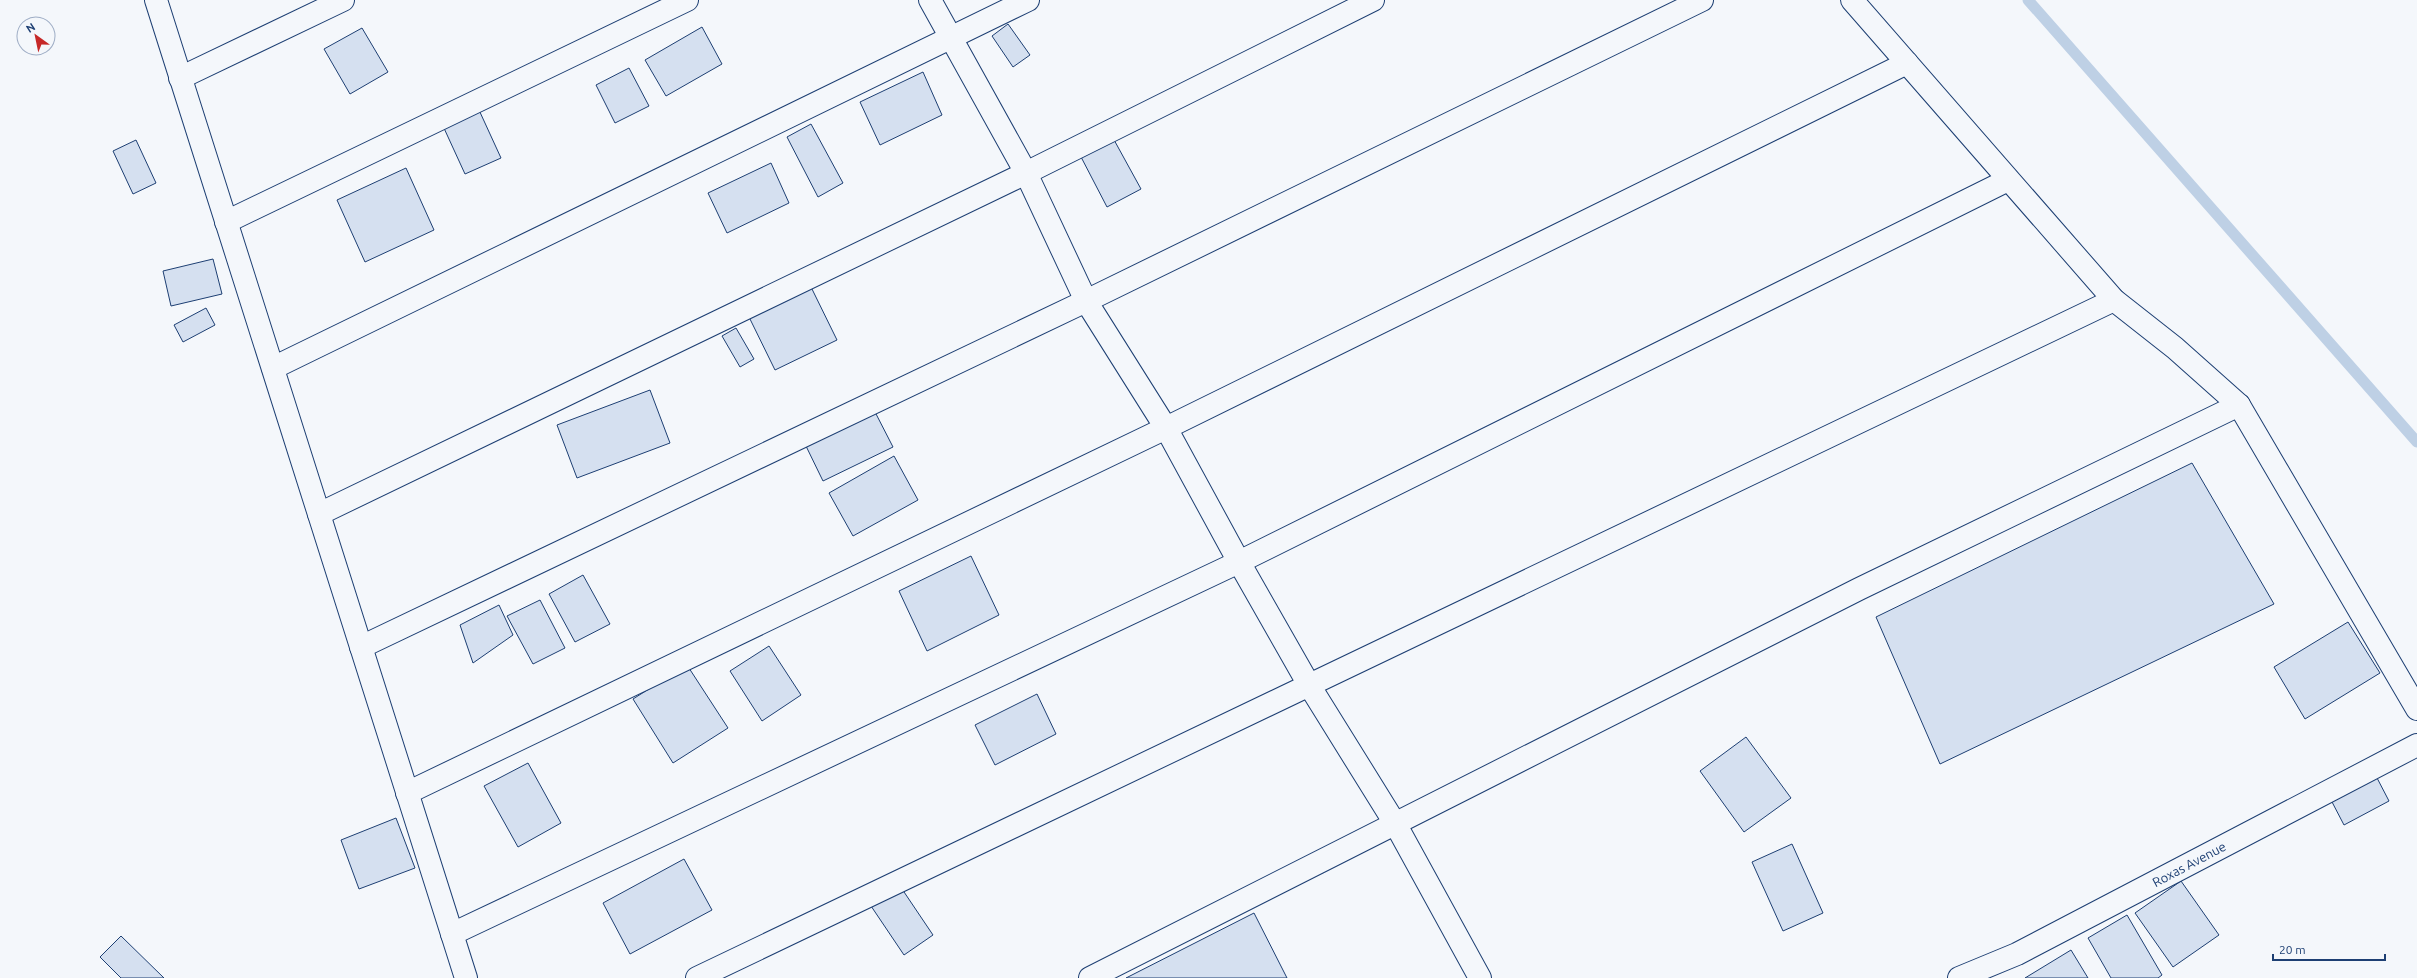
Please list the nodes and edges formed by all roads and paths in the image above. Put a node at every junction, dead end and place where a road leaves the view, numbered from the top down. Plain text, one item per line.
1 (156, 0) edge
2 (343, 0) edge
3 (687, 0) edge
4 (930, 0) edge
5 (1028, 0) edge
6 (1373, 0) edge
7 (1702, 0) edge
8 (1852, 0) edge
9 (952, 38) junction
10 (1906, 63) junction
11 (180, 78) junction
12 (1026, 173) junction
13 (2008, 180) junction
14 (226, 222) junction
15 (2114, 300) junction
16 (1086, 301) junction
17 (272, 368) junction
18 (2239, 405) junction
19 (1166, 428) junction
20 (319, 514) junction
21 (1239, 562) junction
22 (361, 647) junction
23 (1309, 685) junction
24 (2417, 709) edge
25 (2417, 745) edge
26 (407, 793) junction
27 (1396, 825) junction
28 (452, 934) junction
29 (466, 978) edge
30 (697, 978) edge
31 (1090, 978) edge
32 (1480, 978) edge
33 (1959, 978) edge

1 - 11 street
2 - 11 street
3 - 14 street
4 - 9 street
5 - 9 street
6 - 12 street
7 - 16 street
8 - 10 street
9 - 12 street
9 - 17 street
10 - 13 street
10 - 19 street
11 - 14 street
12 - 16 street
12 - 20 street
13 - 15 street
13 - 21 street
14 - 17 street
15 - 18 street
15 - 23 street
16 - 19 street
16 - 22 street
17 - 20 street
18 - 24 street
18 - 27 street
19 - 21 street
19 - 26 street
20 - 22 street
21 - 23 street
21 - 28 street
22 - 26 street
23 - 27 street
23 - 30 street
25 - 33 street, Roxas Avenue
26 - 28 street
27 - 31 street
27 - 32 street
28 - 29 street

